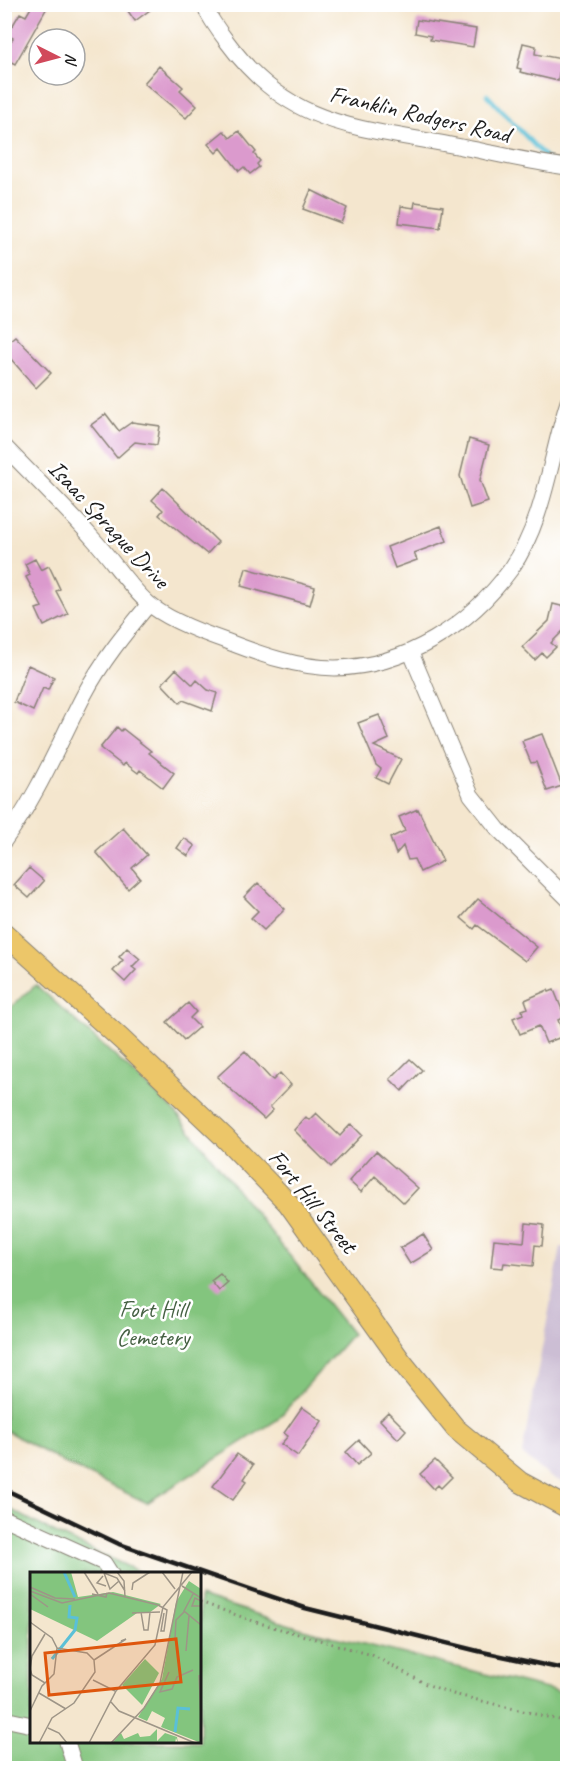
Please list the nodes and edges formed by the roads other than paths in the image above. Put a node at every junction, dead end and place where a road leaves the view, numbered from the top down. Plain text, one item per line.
1 (203, 4) edge
2 (567, 167) edge
3 (567, 402) edge
4 (4, 446) edge
5 (149, 604) junction
6 (411, 653) junction
7 (4, 841) edge
8 (567, 899) edge
9 (4, 933) edge
10 (567, 1508) edge
11 (4, 1518) edge
12 (110, 1572) edge
13 (4, 1719) edge
14 (30, 1725) edge
15 (67, 1743) edge
16 (75, 1768) edge

1 - 2 street, Franklin Rodgers Road
3 - 6 street, Isaac Sprague Drive
4 - 5 street, Isaac Sprague Drive
5 - 6 street, Isaac Sprague Drive
5 - 7 street
6 - 8 street
9 - 10 main road, Fort Hill Street
11 - 12 street
13 - 14 street
15 - 16 street

